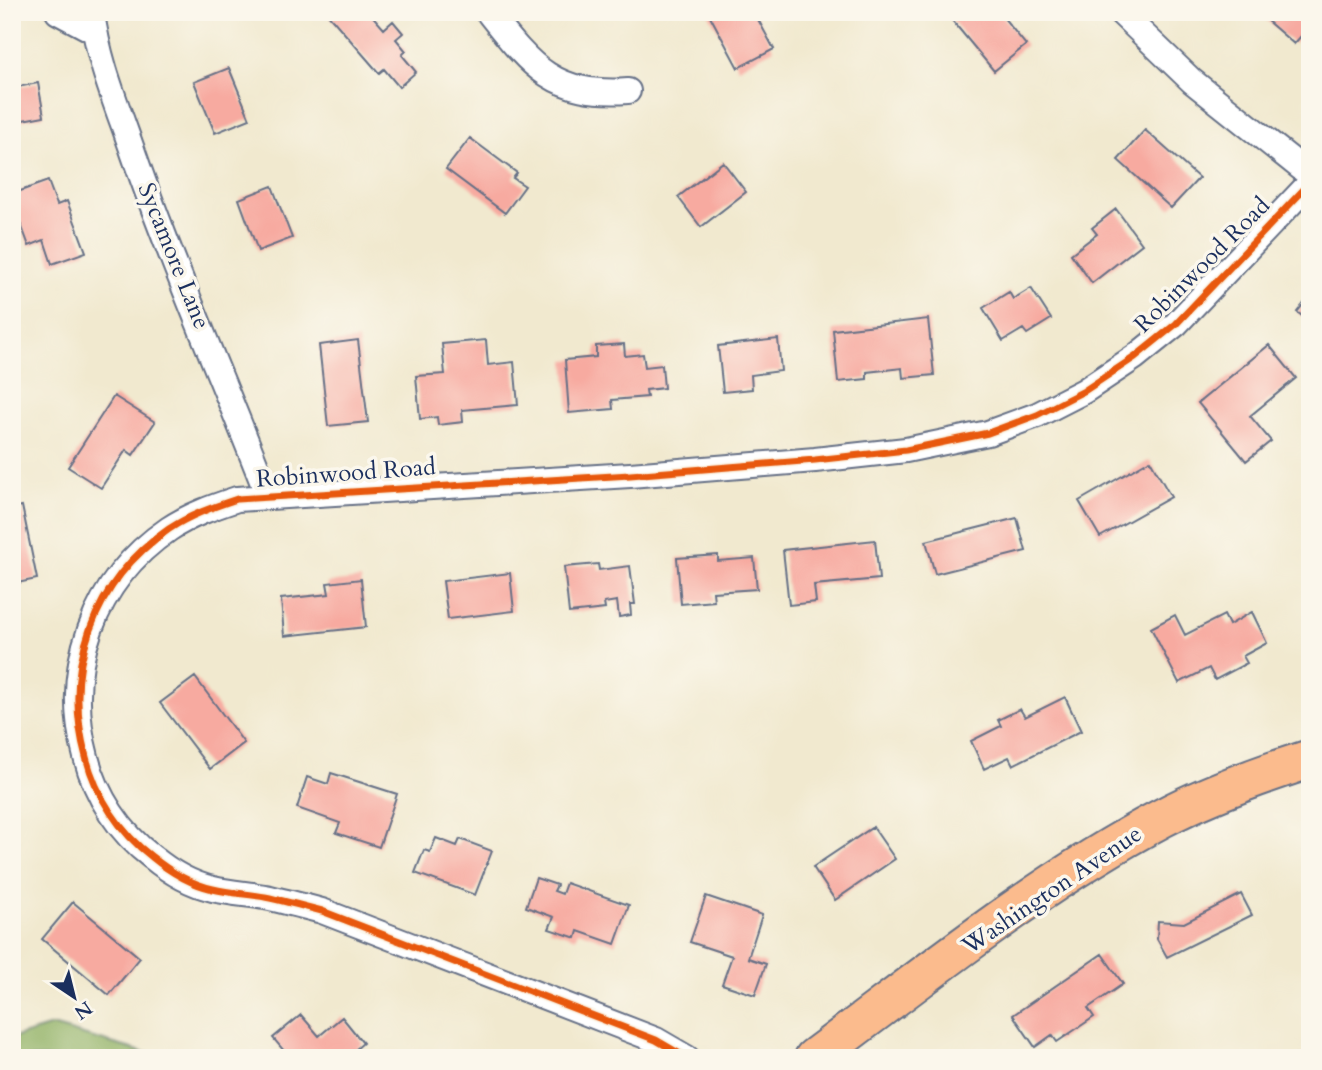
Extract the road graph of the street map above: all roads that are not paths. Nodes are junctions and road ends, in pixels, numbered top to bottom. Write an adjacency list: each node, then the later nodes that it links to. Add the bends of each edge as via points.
1 (58, 12): 4 (street)
2 (488, 12): 5 (street, via 524,57 547,75 601,93)
3 (1120, 12): 6 (street, via 1192,81)
4 (93, 21): 8 (street, Sycamore Lane, via 97,47 164,241)
5 (628, 91)
6 (1310, 175)
7 (1310, 183): 8 (street, Robinwood Road, via 1176,324 1135,357 1084,391 988,433 906,450 815,460)
8 (268, 496): 10 (street, Robinwood Road, via 237,499 170,528 119,576 86,637 76,701 82,742 90,774 127,834 151,857 211,889 322,911 656,1040)
9 (1310, 759): 11 (main road, Washington Avenue, via 1203,798 1089,859)
10 (687, 1058)
11 (814, 1058)

